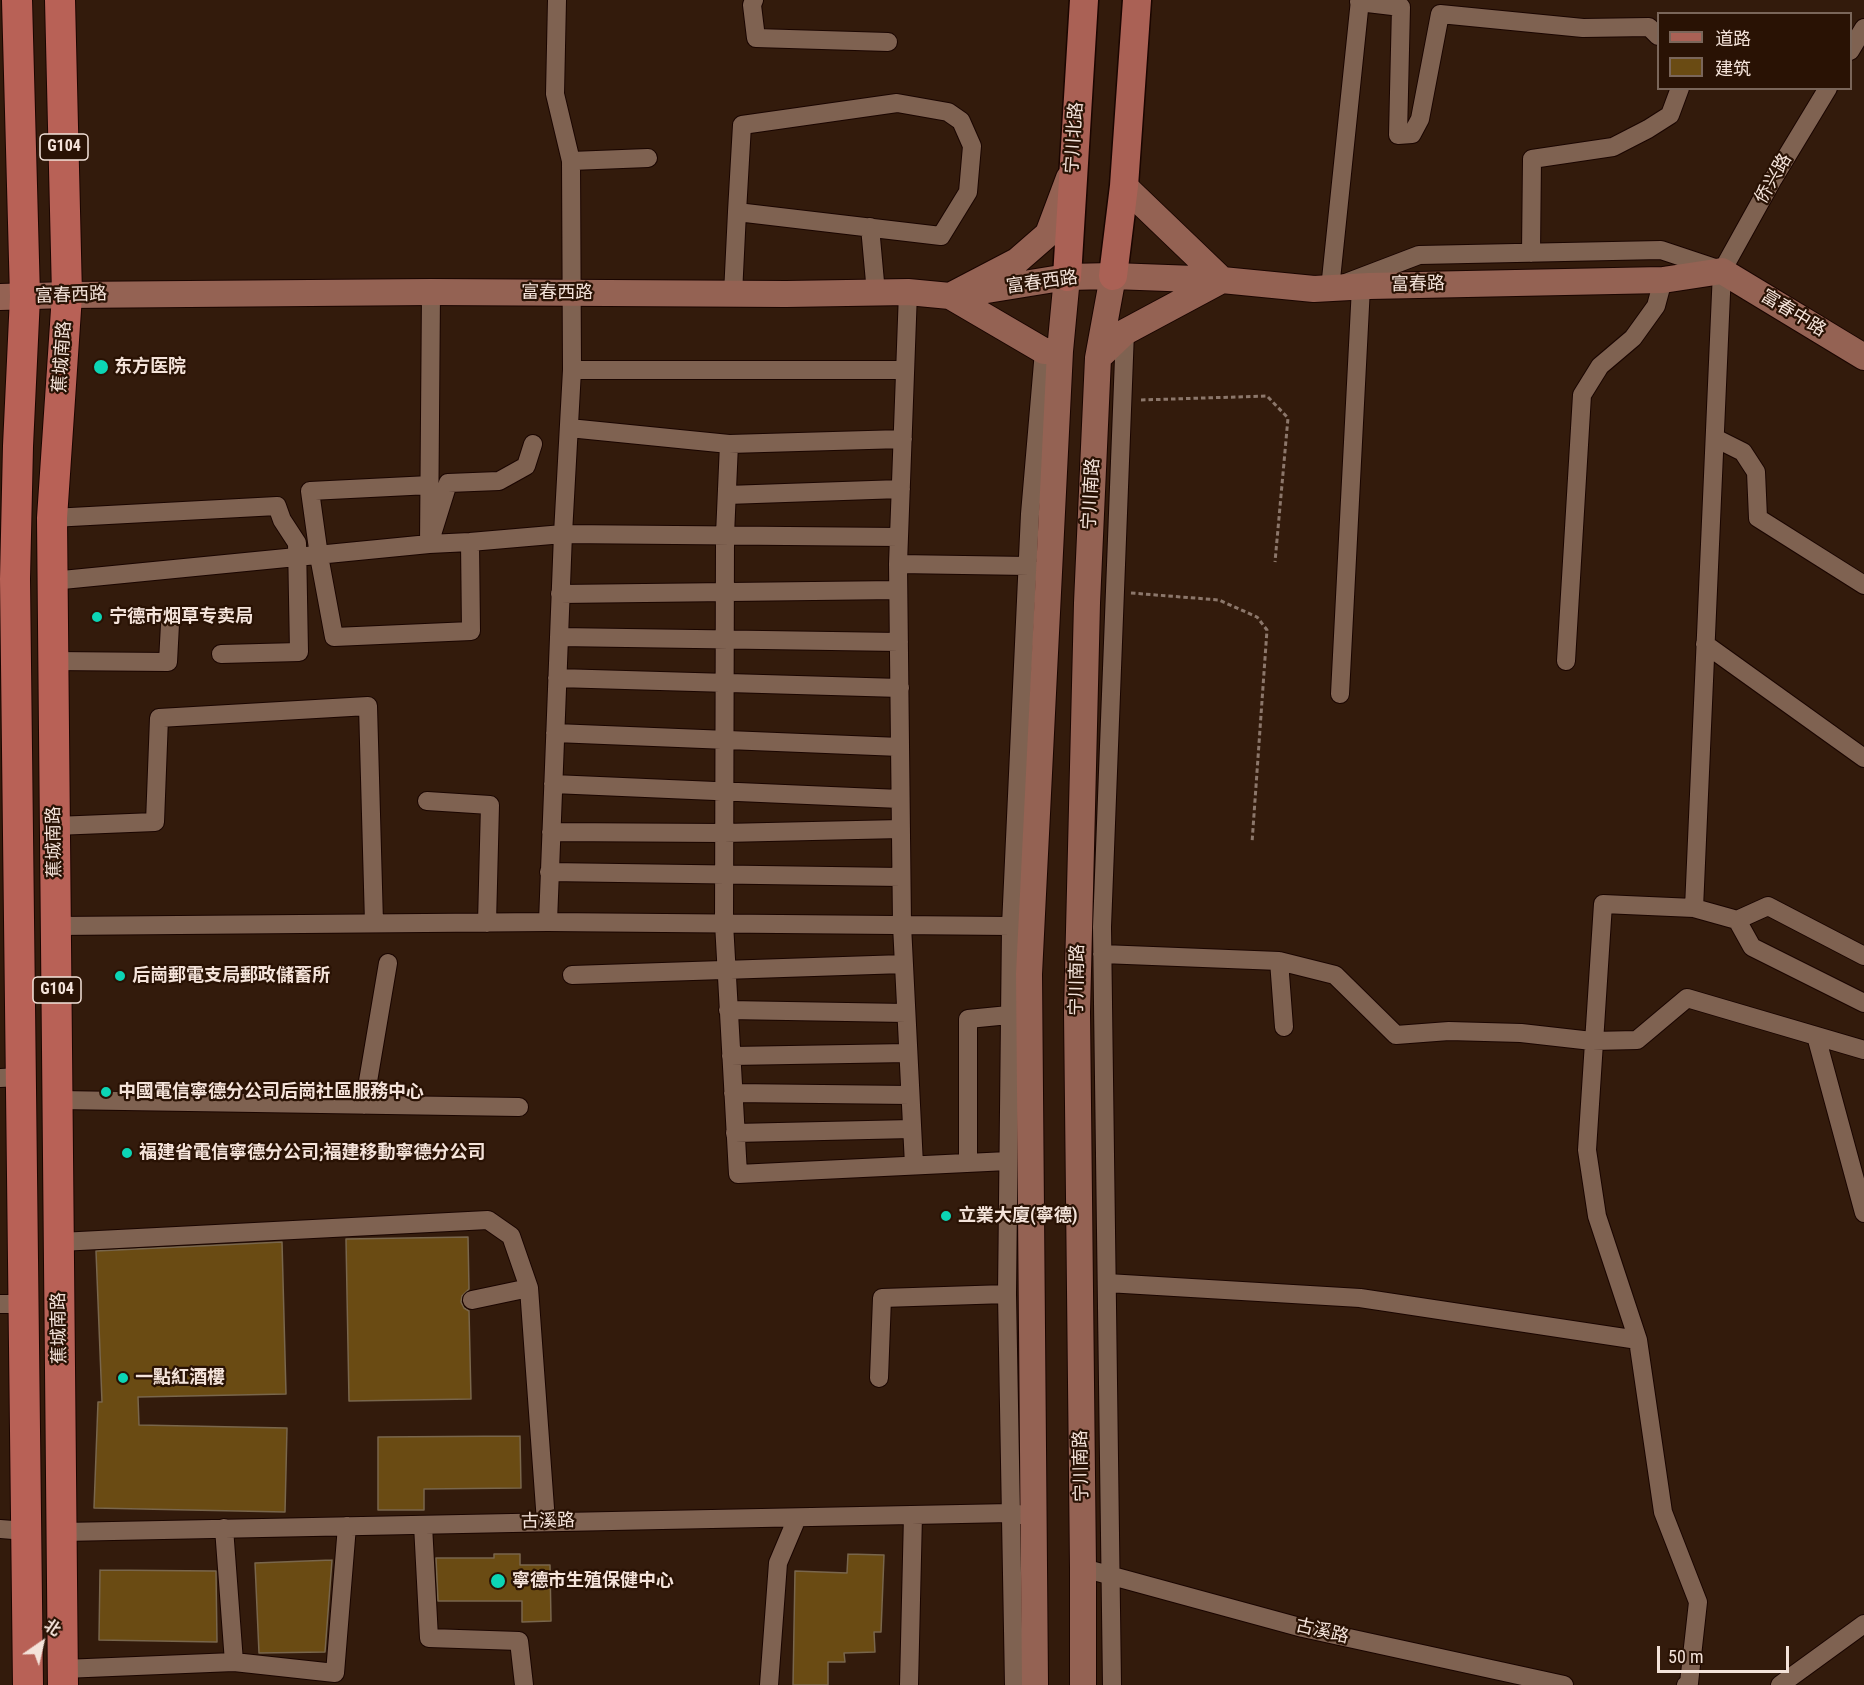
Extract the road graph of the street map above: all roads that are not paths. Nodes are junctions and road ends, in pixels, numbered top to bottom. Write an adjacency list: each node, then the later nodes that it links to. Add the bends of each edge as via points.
1 (17, 0): 35 (highway, 蕉城南路 / G104)
2 (60, 0): 33 (highway, 蕉城南路 / G104)
3 (558, 0): 15 (street, via 555,94)
4 (754, 0): 10 (street, via 756,38)
5 (1084, 0): 16 (main road, 宁川北路)
6 (1137, 0): 17 (main road)
7 (1360, 1): 9 (street, via 1401,8 1398,135 1412,134 1420,119 1440,14 1583,28 1649,27); 27 (street)
8 (1864, 28): 11 (street)
9 (1657, 34)
10 (888, 42)
11 (1852, 49)
12 (1679, 90): 20 (street, via 1670,115 1612,147 1532,159)
13 (1827, 90): 21 (street, 侨兴路)
14 (648, 158): 15 (street)
15 (571, 161): 30 (street)
16 (1073, 167): 23 (main road, 宁川北路); 34 (main road, via 1048,234 1017,261)
17 (1124, 186): 22 (main road); 24 (main road)
18 (737, 212): 19 (street); 19 (street, via 742,125 897,104 948,112 962,122 972,146 968,192 940,236); 32 (street)
19 (870, 228): 31 (street)
20 (1531, 253): 21 (street, via 1661,250); 27 (street, via 1419,255)
21 (1722, 271): 25 (main road, 富春路); 38 (main road, 富春中路); 43 (street)
22 (1113, 276): 23 (main road, 富春西路); 24 (main road, 富春路); 39 (main road, 宁川南路)
23 (1067, 277): 34 (main road, 富春西路); 37 (main road)
24 (1222, 280): 27 (main road, 富春路); 36 (main road)
25 (1663, 280): 26 (main road, 富春路); 74 (street, via 1656,306 1633,338 1600,366 1582,395)
26 (1361, 287): 27 (main road, 富春路); 79 (street)
27 (1330, 289)
28 (431, 292): 30 (main road, 富春西路); 33 (main road, 富春西路); 48 (street)
29 (908, 292): 31 (main road, 富春西路); 34 (main road, 富春西路); 41 (street)
30 (573, 293): 32 (main road, 富春西路); 40 (street)
31 (876, 293): 32 (main road, 富春西路)
32 (733, 294)
33 (67, 295): 35 (main road, 富春西路); 51 (highway, 蕉城南路 / G104)
34 (950, 296): 37 (main road)
35 (13, 297): 47 (highway, 蕉城南路 / G104)
36 (1125, 332): 39 (main road); 106 (street)
37 (1052, 351): 60 (street, via 1030,514); 144 (main road, via 1029,974)
38 (1864, 357)
39 (1098, 358): 152 (main road, 宁川南路, via 1087,603 1077,1012)
40 (572, 370): 41 (street); 42 (street)
41 (905, 370): 44 (street)
42 (569, 428): 46 (street); 52 (street)
43 (1715, 438): 63 (street, via 1743,452 1756,472 1758,518); 71 (street)
44 (903, 439): 46 (street); 49 (street)
45 (533, 444): 56 (street, via 526,466 500,481 447,483)
46 (729, 444): 50 (street)
47 (9, 446): 61 (highway, 蕉城南路 / G104)
48 (430, 485): 56 (street); 57 (street, via 310,491)
49 (901, 489): 50 (street); 54 (street)
50 (727, 495): 53 (street)
51 (52, 518): 58 (street, via 277,506 297,543); 62 (highway, 蕉城南路 / G104)
52 (563, 534): 53 (street); 55 (street); 66 (street)
53 (725, 535): 54 (street); 64 (street)
54 (899, 537): 59 (street)
55 (470, 543): 56 (street); 57 (street, via 471,631 334,637)
56 (429, 544): 57 (street)
57 (319, 556): 58 (street)
58 (296, 559): 62 (street); 72 (street, via 299,652)
59 (898, 564): 60 (street); 65 (street)
60 (1029, 566): 104 (street)
61 (8, 578): 75 (highway, 蕉城南路 / G104)
62 (52, 581): 73 (highway, 蕉城南路 / G104)
63 (1864, 585)
64 (725, 590): 65 (street); 66 (street); 69 (street)
65 (898, 590): 70 (street)
66 (560, 594): 68 (street)
67 (170, 624): 73 (street, via 168,662)
68 (559, 637): 69 (street); 76 (street)
69 (725, 639): 70 (street); 77 (street)
70 (899, 642): 78 (street)
71 (1706, 644): 83 (street); 96 (street)
72 (221, 654)
73 (53, 661): 89 (highway, 蕉城南路 / G104)
74 (1566, 661)
75 (8, 666): 87 (highway, 蕉城南路 / G104)
76 (557, 678): 77 (street); 80 (street)
77 (724, 683): 78 (street); 81 (street)
78 (900, 688): 82 (street)
79 (1340, 694)
80 (555, 733): 81 (street); 84 (street)
81 (724, 739): 82 (street); 85 (street)
82 (900, 747): 86 (street)
83 (1864, 758)
84 (553, 784): 85 (street); 91 (street)
85 (724, 790): 86 (street); 92 (street)
86 (900, 799): 90 (street)
87 (9, 800): 105 (highway, 蕉城南路 / G104)
88 (428, 801): 98 (street, via 490,805)
89 (55, 826): 100 (street, via 155,822 159,718 368,706); 103 (highway, 蕉城南路 / G104)
90 (901, 829): 92 (street); 95 (street)
91 (551, 832): 92 (street); 93 (street)
92 (724, 833): 94 (street)
93 (549, 872): 94 (street); 99 (street)
94 (724, 874): 95 (street); 101 (street)
95 (902, 877): 102 (street)
96 (1694, 908): 97 (street); 119 (street, via 1603,904)
97 (1737, 920): 107 (street, via 1768,906); 113 (street, via 1752,947)
98 (487, 922): 99 (street); 100 (street)
99 (548, 922): 101 (street)
100 (374, 923): 103 (street)
101 (723, 923): 102 (street); 111 (street)
102 (902, 925): 104 (street); 110 (street)
103 (56, 926): 126 (highway, 蕉城南路 / G104)
104 (1011, 926): 116 (street)
105 (10, 931): 123 (highway, 蕉城南路 / G104)
106 (1102, 954): 108 (street); 136 (street)
107 (1864, 956)
108 (1279, 962): 117 (street); 119 (street, via 1335,975 1396,1035 1449,1031 1521,1033)
109 (388, 963): 127 (street)
110 (904, 964): 111 (street); 115 (street)
111 (726, 969): 112 (street); 114 (street)
112 (572, 975)
113 (1864, 1003)
114 (728, 1010): 115 (street); 122 (street)
115 (906, 1013): 121 (street)
116 (1009, 1015): 131 (street); 132 (street, via 968,1020)
117 (1284, 1026)
118 (1816, 1036): 119 (street, via 1687,998 1637,1040); 120 (street); 134 (street)
119 (1593, 1041): 141 (street, via 1587,1150 1596,1216)
120 (1864, 1050)
121 (908, 1053): 122 (street); 125 (street)
122 (731, 1056): 124 (street)
123 (10, 1078): 140 (highway, 蕉城南路 / G104)
124 (733, 1093): 125 (street); 130 (street)
125 (910, 1095): 129 (street)
126 (58, 1100): 127 (street); 135 (highway, 蕉城南路 / G104)
127 (364, 1105): 128 (street)
128 (519, 1107)
129 (912, 1129): 130 (street); 133 (street)
130 (735, 1133): 133 (street, via 738,1173)
131 (1008, 1161): 132 (street); 138 (street)
132 (968, 1163): 133 (street)
133 (914, 1165)
134 (1864, 1213)
135 (60, 1242): 137 (street, via 488,1220 511,1236); 151 (highway, 蕉城南路 / G104)
136 (1107, 1283): 141 (street, via 1360,1298); 153 (street)
137 (529, 1288): 139 (street); 146 (street)
138 (1007, 1294): 142 (street, via 882,1298); 144 (street)
139 (472, 1300)
140 (12, 1304): 150 (highway, 蕉城南路 / G104)
141 (1638, 1341): 166 (street, via 1663,1512 1698,1602)
142 (879, 1378)
143 (913, 1515): 144 (street, 古溪路); 145 (street, 古溪路); 160 (street)
144 (1022, 1515): 161 (street); 162 (main road)
145 (797, 1518): 146 (street, 古溪路); 159 (street, via 778,1563)
146 (546, 1522): 147 (street, 古溪路)
147 (423, 1525): 148 (street, 古溪路); 158 (street, via 429,1638 519,1641)
148 (347, 1526): 149 (street, 古溪路); 155 (street, via 335,1673)
149 (224, 1528): 151 (street, 古溪路); 155 (street)
150 (13, 1530): 157 (highway, 蕉城南路 / G104)
151 (63, 1532): 156 (highway, 蕉城南路 / G104)
152 (1083, 1568): 153 (street, 古溪路); 163 (main road, 宁川南路)
153 (1111, 1575): 164 (street); 165 (street, 古溪路, via 1303,1628)
154 (1864, 1624): 167 (street)
155 (234, 1662): 156 (street)
156 (63, 1677)
157 (28, 1685)
158 (525, 1685)
159 (769, 1685)
160 (909, 1685)
161 (1014, 1685)
162 (1035, 1685)
163 (1083, 1685)
164 (1112, 1685)
165 (1564, 1685)
166 (1686, 1685)
167 (1780, 1685)

